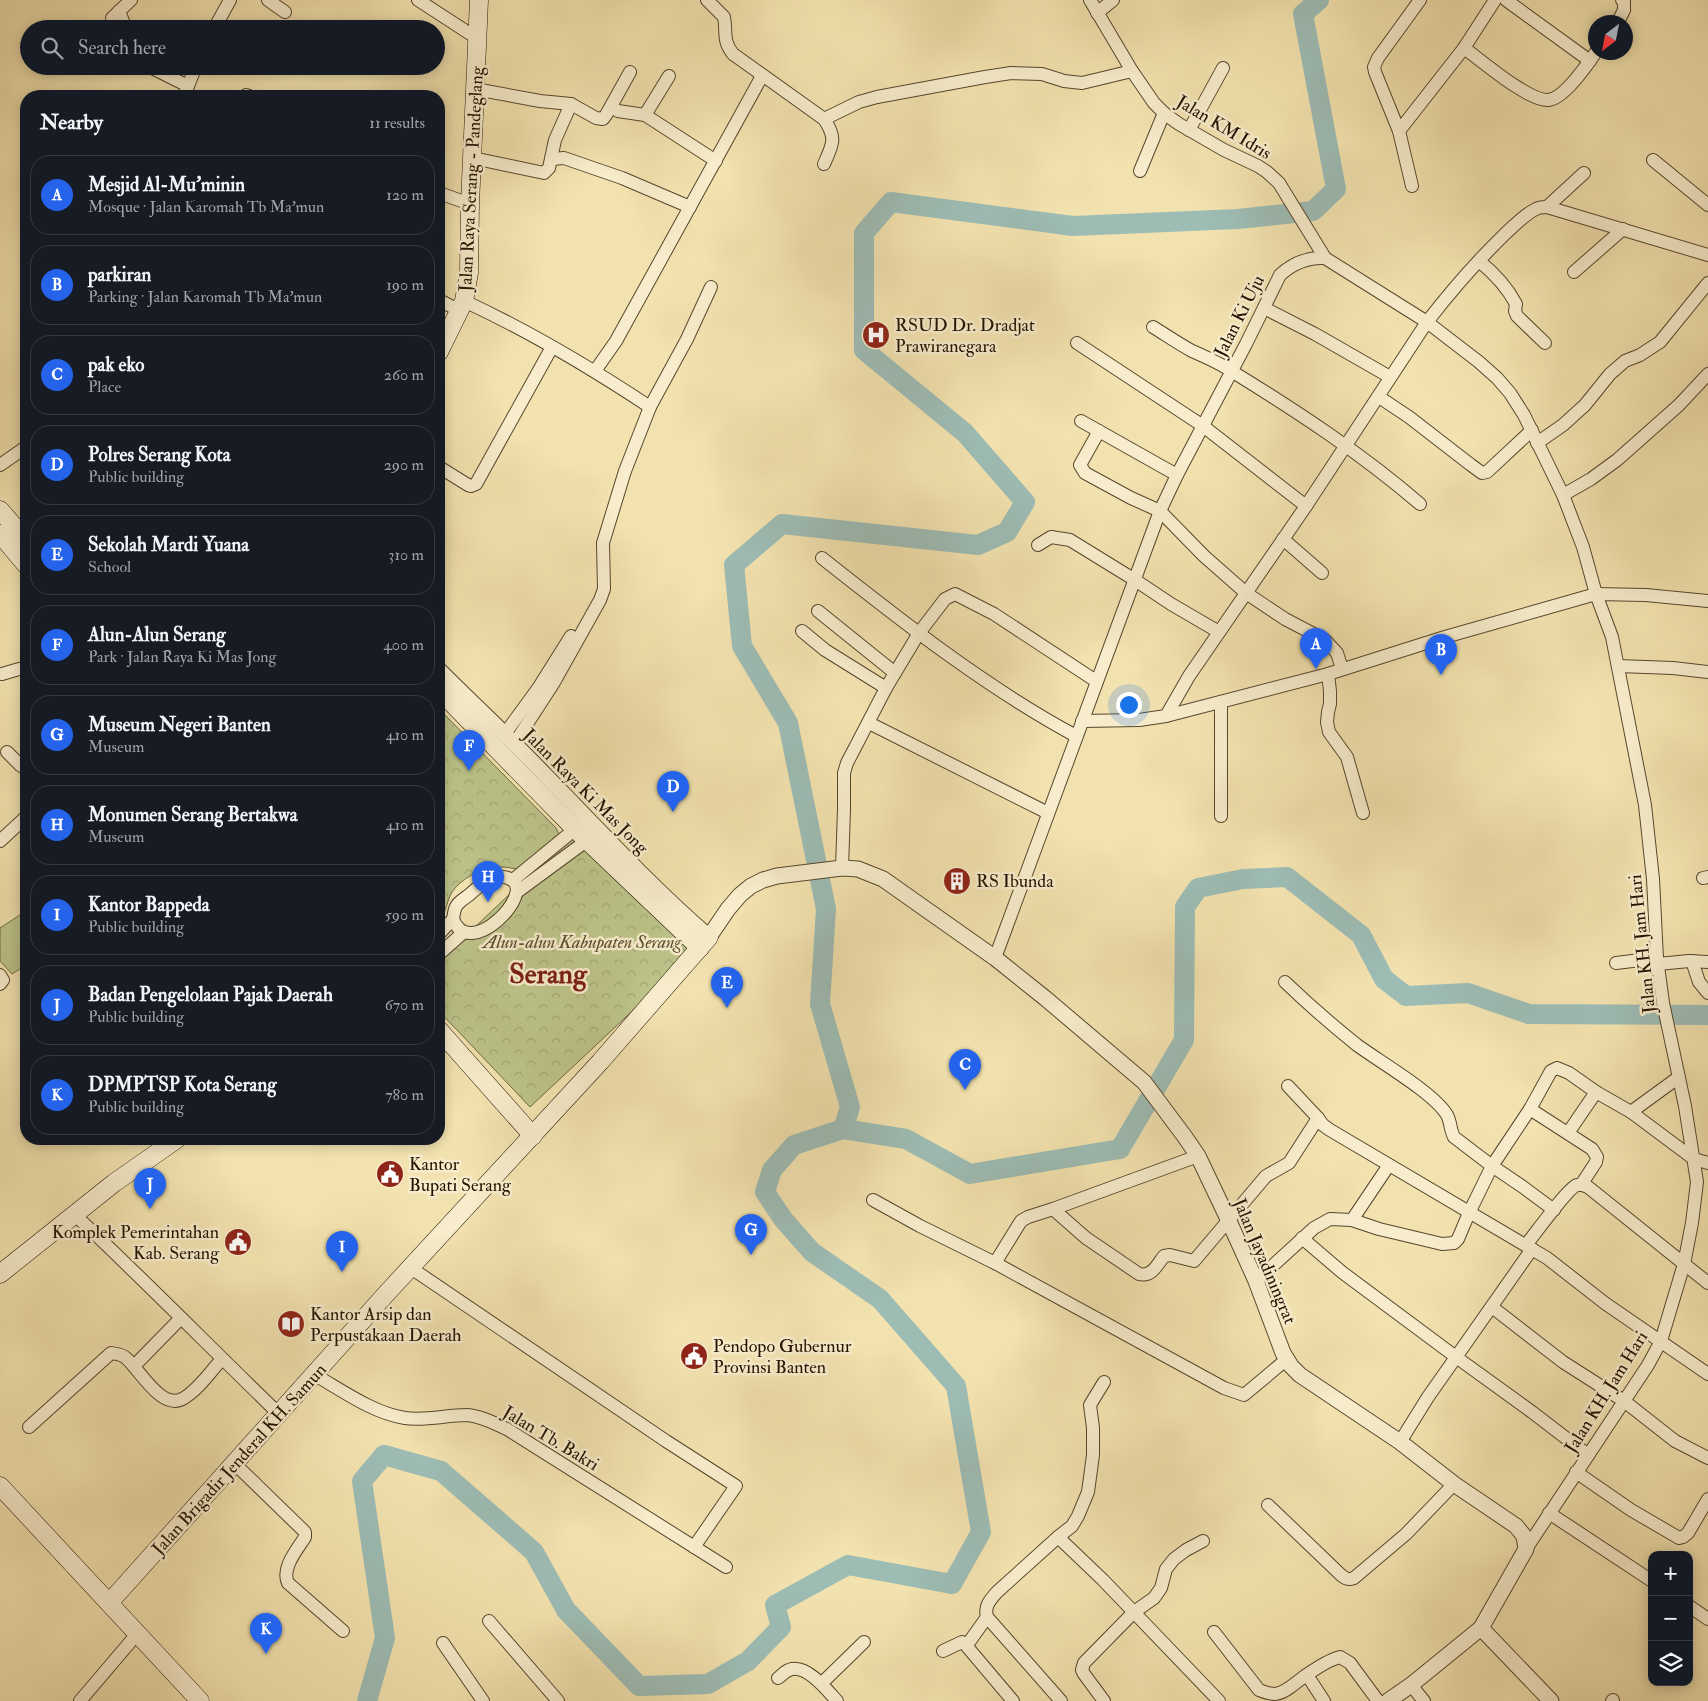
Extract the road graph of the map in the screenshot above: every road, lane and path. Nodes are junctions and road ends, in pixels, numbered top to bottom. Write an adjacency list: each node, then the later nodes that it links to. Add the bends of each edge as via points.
1 (230, 0): 17 (street)
2 (268, 0): 13 (street)
3 (418, 0): 18 (street)
4 (479, 0): 18 (main road, Jalan Raya Serang - Pandeglang)
5 (707, 0): 28 (street, via 724,17 725,38 733,54)
6 (1090, 0): 14 (street, Jalan KM Idris)
7 (1113, 0): 14 (street)
8 (1420, 0): 38 (street, via 1374,67)
9 (1495, 0): 19 (street)
10 (1506, 0): 20 (street)
11 (1622, 0): 15 (street)
12 (123, 6): 16 (street)
13 (285, 12)
14 (1097, 13): 23 (street, Jalan KM Idris)
15 (1622, 15)
16 (125, 20)
17 (219, 20)
18 (478, 39): 29 (main road, Jalan Raya Serang - Pandeglang)
19 (1464, 48): 21 (street, via 1522,91 1548,100 1564,91); 38 (street)
20 (1588, 54)
21 (1590, 60)
22 (1223, 68): 37 (street)
23 (1132, 71): 34 (street, Jalan KM Idris); 36 (street, via 1082,83 1042,74 985,77 877,97)
24 (630, 72): 33 (street)
25 (162, 75): 30 (street)
26 (192, 75): 31 (street)
27 (669, 76): 35 (street)
28 (762, 76): 36 (street); 42 (street)
29 (475, 89): 32 (street); 39 (main road, Jalan Raya Serang - Pandeglang)
30 (184, 90)
31 (186, 90)
32 (571, 104): 33 (street, via 603,119); 40 (street, via 555,140)
33 (611, 106): 35 (street, via 618,111)
34 (1164, 113): 37 (street, Jalan KM Idris); 44 (street)
35 (645, 115): 42 (street)
36 (824, 119): 43 (street, via 832,131 832,138)
37 (1189, 130): 54 (street, Jalan KM Idris, via 1258,166 1279,183)
38 (1399, 132): 46 (street)
39 (473, 158): 40 (street, via 544,173); 48 (main road, Jalan Raya Serang - Pandeglang)
40 (551, 160): 50 (street, via 564,158)
41 (1653, 160): 49 (street)
42 (716, 161): 50 (street)
43 (824, 164)
44 (1140, 171)
45 (1584, 173): 51 (street)
46 (1412, 186)
47 (445, 195): 48 (street)
48 (470, 204): 60 (main road, Jalan Raya Serang - Pandeglang, via 469,273)
49 (1708, 205)
50 (690, 207): 68 (street, via 616,341)
51 (1547, 207): 52 (street); 55 (street, via 1535,209 1524,217)
52 (1623, 229): 53 (street); 56 (street)
53 (1706, 252)
54 (1325, 258): 61 (street, Jalan Ki Uju, via 1315,257 1289,267 1280,275); 62 (street)
55 (1479, 261): 62 (street); 66 (street, via 1512,296 1516,316)
56 (1574, 272)
57 (1708, 282): 78 (street, via 1660,342 1610,374 1585,405)
58 (711, 287): 73 (street)
59 (445, 302): 60 (street)
60 (462, 306): 64 (main road, Jalan Raya Serang - Pandeglang); 67 (street, via 509,322)
61 (1264, 308): 69 (street, Jalan Ki Uju); 71 (street)
62 (1427, 322): 71 (street); 76 (street, via 1497,378)
63 (1153, 327): 69 (street)
64 (445, 340)
65 (1077, 343): 75 (street)
66 (1545, 343)
67 (552, 347): 68 (street); 82 (street, via 476,484 468,485)
68 (595, 371): 73 (street)
69 (1232, 371): 75 (street, Jalan Ki Uju); 79 (street)
70 (1708, 374): 84 (street, via 1679,405 1617,460 1591,480)
71 (1390, 377): 72 (street)
72 (1379, 397): 76 (street, via 1482,473 1487,472); 79 (street)
73 (650, 407): 120 (street, via 603,543 604,589 600,600 586,612)
74 (1081, 421): 77 (street)
75 (1203, 426): 83 (street, Jalan Ki Uju); 86 (street)
76 (1532, 430): 78 (street)
77 (1099, 431): 83 (street); 88 (street, via 1080,465 1082,470)
78 (1537, 443): 84 (street)
79 (1347, 445): 85 (street); 86 (street)
80 (20, 451): 81 (street)
81 (0, 465)
82 (445, 471)
83 (1177, 475): 88 (street, Jalan Ki Uju)
84 (1563, 495): 98 (street, via 1583,547)
85 (1420, 504)
86 (1306, 506): 91 (street)
87 (0, 510): 89 (main road)
88 (1160, 511): 96 (street, Jalan Ki Uju); 97 (street)
89 (20, 533)
90 (0, 534): 93 (main road)
91 (1283, 539): 95 (street); 97 (street)
92 (1038, 545): 96 (street, via 1051,536 1070,540)
93 (20, 557)
94 (822, 558): 103 (street)
95 (1322, 573)
96 (1135, 580): 102 (street); 112 (street, Jalan Ki Uju)
97 (1246, 593): 102 (street); 106 (street, via 1325,640 1337,653)
98 (1596, 594): 99 (street); 104 (street, Jalan KH. Jam Hari); 106 (street)
99 (1708, 601)
100 (818, 611): 107 (street)
101 (802, 631): 113 (street, via 825,650)
102 (1219, 632): 116 (street)
103 (919, 633): 107 (street); 112 (street, via 945,599 955,594 994,614); 119 (street, via 1000,691)
104 (1618, 666): 108 (street); 137 (street, Jalan KH. Jam Hari, via 1647,819)
105 (20, 669): 109 (street)
106 (1342, 669): 110 (street)
107 (896, 672): 113 (street)
108 (1708, 672)
109 (2, 674)
110 (1328, 674): 115 (street); 123 (street, via 1329,732 1347,757)
111 (445, 676): 120 (street, Jalan Raya Ki Mas Jong)
112 (1096, 681): 117 (street, Jalan Ki Uju)
113 (886, 688): 118 (street)
114 (445, 696): 127 (main road)
115 (1221, 702): 116 (street); 125 (street)
116 (1166, 716): 117 (street)
117 (1082, 721): 119 (street, Jalan Ki Uju)
118 (869, 723): 124 (street); 129 (street, via 844,773 844,809)
119 (1076, 736): 124 (street, Jalan Ki Uju)
120 (509, 740): 127 (street, Jalan Raya Ki Mas Jong)
121 (7, 752): 122 (street)
122 (20, 765)
123 (1363, 813)
124 (1048, 814): 136 (street, Jalan Ki Uju)
125 (1221, 816)
126 (20, 823): 128 (street)
127 (587, 830): 130 (street); 134 (main road)
128 (0, 842)
129 (837, 868): 134 (street, via 777,876 751,886 728,909); 136 (street, via 858,869 883,879)
130 (515, 886): 131 (street, via 495,877 486,881 457,904); 133 (street, via 513,906 482,932)
131 (453, 919): 132 (street); 133 (street)
132 (445, 928)
133 (464, 932): 135 (street)
134 (705, 942): 153 (main road, Jalan Brigadir Jenderal KH. Samun)
135 (445, 949)
136 (995, 958): 155 (street, Jalan Jayadiningrat, via 1144,1082)
137 (1658, 961): 138 (street); 140 (street); 146 (street, Jalan KH. Jam Hari)
138 (1692, 961): 139 (street); 144 (street, via 1699,982)
139 (1708, 962)
140 (1616, 963)
141 (0, 975): 143 (street, via 3,980)
142 (1285, 982): 159 (street, via 1357,1045 1436,1102 1447,1116 1454,1137)
143 (0, 984)
144 (1708, 993)
145 (445, 1037): 153 (main road)
146 (1678, 1074): 150 (street); 156 (street, Jalan KH. Jam Hari)
147 (1288, 1086): 151 (street)
148 (1596, 1092): 149 (street, via 1557,1068 1551,1071); 150 (street); 152 (street)
149 (1530, 1109): 152 (street); 159 (street)
150 (1631, 1112): 156 (street)
151 (1318, 1118): 158 (street, via 1330,1130); 166 (street, via 1289,1163 1266,1176)
152 (1568, 1133): 160 (street, via 1592,1149 1597,1157)
153 (533, 1136): 172 (main road, Jalan Brigadir Jenderal KH. Samun)
154 (168, 1145): 165 (main road)
155 (1198, 1156): 162 (street); 166 (street, Jalan Jayadiningrat)
156 (1694, 1159): 157 (street); 171 (street, Jalan KH. Jam Hari, via 1697,1182)
157 (1708, 1163)
158 (1389, 1165): 164 (street); 167 (street)
159 (1492, 1166): 163 (street); 164 (street)
160 (1581, 1184): 163 (street, via 1576,1185); 171 (street)
161 (873, 1200): 170 (street)
162 (1053, 1209): 166 (street, via 1086,1238 1145,1276 1164,1256 1194,1261); 170 (street, via 1021,1221)
163 (1554, 1210): 169 (street)
164 (1469, 1213): 167 (street, via 1458,1239 1449,1244); 169 (street)
165 (75, 1215): 173 (main road); 177 (street)
166 (1228, 1219): 174 (street, Jalan Jayadiningrat)
167 (1352, 1220): 168 (street, via 1330,1219)
168 (1302, 1238): 174 (street); 179 (street)
169 (1529, 1247): 176 (street); 178 (street)
170 (995, 1263): 181 (street, via 1224,1388 1244,1395)
171 (1684, 1264): 175 (street); 178 (street, Jalan KH. Jam Hari)
172 (410, 1268): 184 (main road, Jalan Brigadir Jenderal KH. Samun); 201 (street, via 736,1486)
173 (0, 1274)
174 (1256, 1281): 181 (street, Jalan Jayadiningrat)
175 (1708, 1283)
176 (1492, 1307): 179 (street); 186 (street, via 1563,1362)
177 (182, 1318): 180 (street); 182 (street)
178 (1661, 1341): 183 (street); 186 (street, Jalan KH. Jam Hari)
179 (1456, 1357): 189 (street); 190 (street)
180 (222, 1359): 182 (street, via 193,1391 174,1402 157,1392); 187 (street)
181 (1287, 1359): 189 (street, Jalan Jayadiningrat, via 1300,1375)
182 (134, 1366): 188 (street, via 124,1356 111,1353)
183 (1708, 1374)
184 (315, 1375): 187 (main road, Jalan Brigadir Jenderal KH. Samun); 201 (street, Jalan Tb. Bakri, via 382,1412 405,1418 468,1415 486,1419)
185 (1104, 1382): 199 (street, via 1090,1405 1093,1455 1088,1492 1072,1526)
186 (1624, 1401): 190 (street, Jalan KH. Jam Hari); 191 (street, via 1675,1441)
187 (279, 1414): 192 (main road, Jalan Brigadir Jenderal KH. Samun)
188 (29, 1427)
189 (1400, 1442): 194 (street, Jalan Jayadiningrat)
190 (1588, 1455): 193 (street, Jalan KH. Jam Hari)
191 (1708, 1458)
192 (235, 1464): 205 (main road, Jalan Brigadir Jenderal KH. Samun); 212 (street, via 306,1532 286,1572 286,1579)
193 (1576, 1472): 196 (street, via 1679,1538 1688,1533); 198 (street, Jalan KH. Jam Hari)
194 (1454, 1484): 197 (street, via 1406,1534 1350,1580); 202 (street, Jalan Jayadiningrat, via 1516,1526 1524,1536)
195 (0, 1486): 205 (main road)
196 (1708, 1499)
197 (1268, 1505)
198 (1549, 1513): 202 (street, Jalan KH. Jam Hari); 204 (street)
199 (1058, 1537): 207 (street); 208 (street, via 997,1592 985,1610)
200 (1203, 1542): 207 (street, via 1174,1559 1166,1569 1161,1588 1154,1598)
201 (694, 1547): 203 (street, Jalan Tb. Bakri)
202 (1526, 1549): 211 (street)
203 (726, 1567)
204 (1648, 1578)
205 (109, 1603): 214 (main road)
206 (1693, 1609): 209 (street)
207 (1134, 1612): 230 (street, via 1084,1663 1082,1670); 231 (street)
208 (987, 1617): 217 (street); 229 (street)
209 (1708, 1619)
210 (489, 1621): 223 (street)
211 (1481, 1628): 222 (street); 236 (street)
212 (342, 1631)
213 (1214, 1632): 219 (street, via 1259,1690 1275,1694 1285,1691)
214 (138, 1634): 224 (street); 225 (main road)
215 (864, 1642): 221 (street)
216 (443, 1643): 226 (street)
217 (967, 1645): 218 (street, via 962,1642); 228 (street)
218 (943, 1651)
219 (1307, 1675): 232 (street); 233 (street, via 1340,1657 1350,1664)
220 (778, 1678): 221 (street, via 789,1670 798,1669)
221 (822, 1683): 227 (street)
222 (1411, 1685): 234 (street); 235 (street)
223 (555, 1700)
224 (80, 1701)
225 (200, 1701)
226 (483, 1701)
227 (837, 1701)
228 (1012, 1701)
229 (1061, 1701)
230 (1104, 1701)
231 (1219, 1701)
232 (1324, 1701)
233 (1378, 1701)
234 (1388, 1701)
235 (1424, 1701)
236 (1551, 1701)

